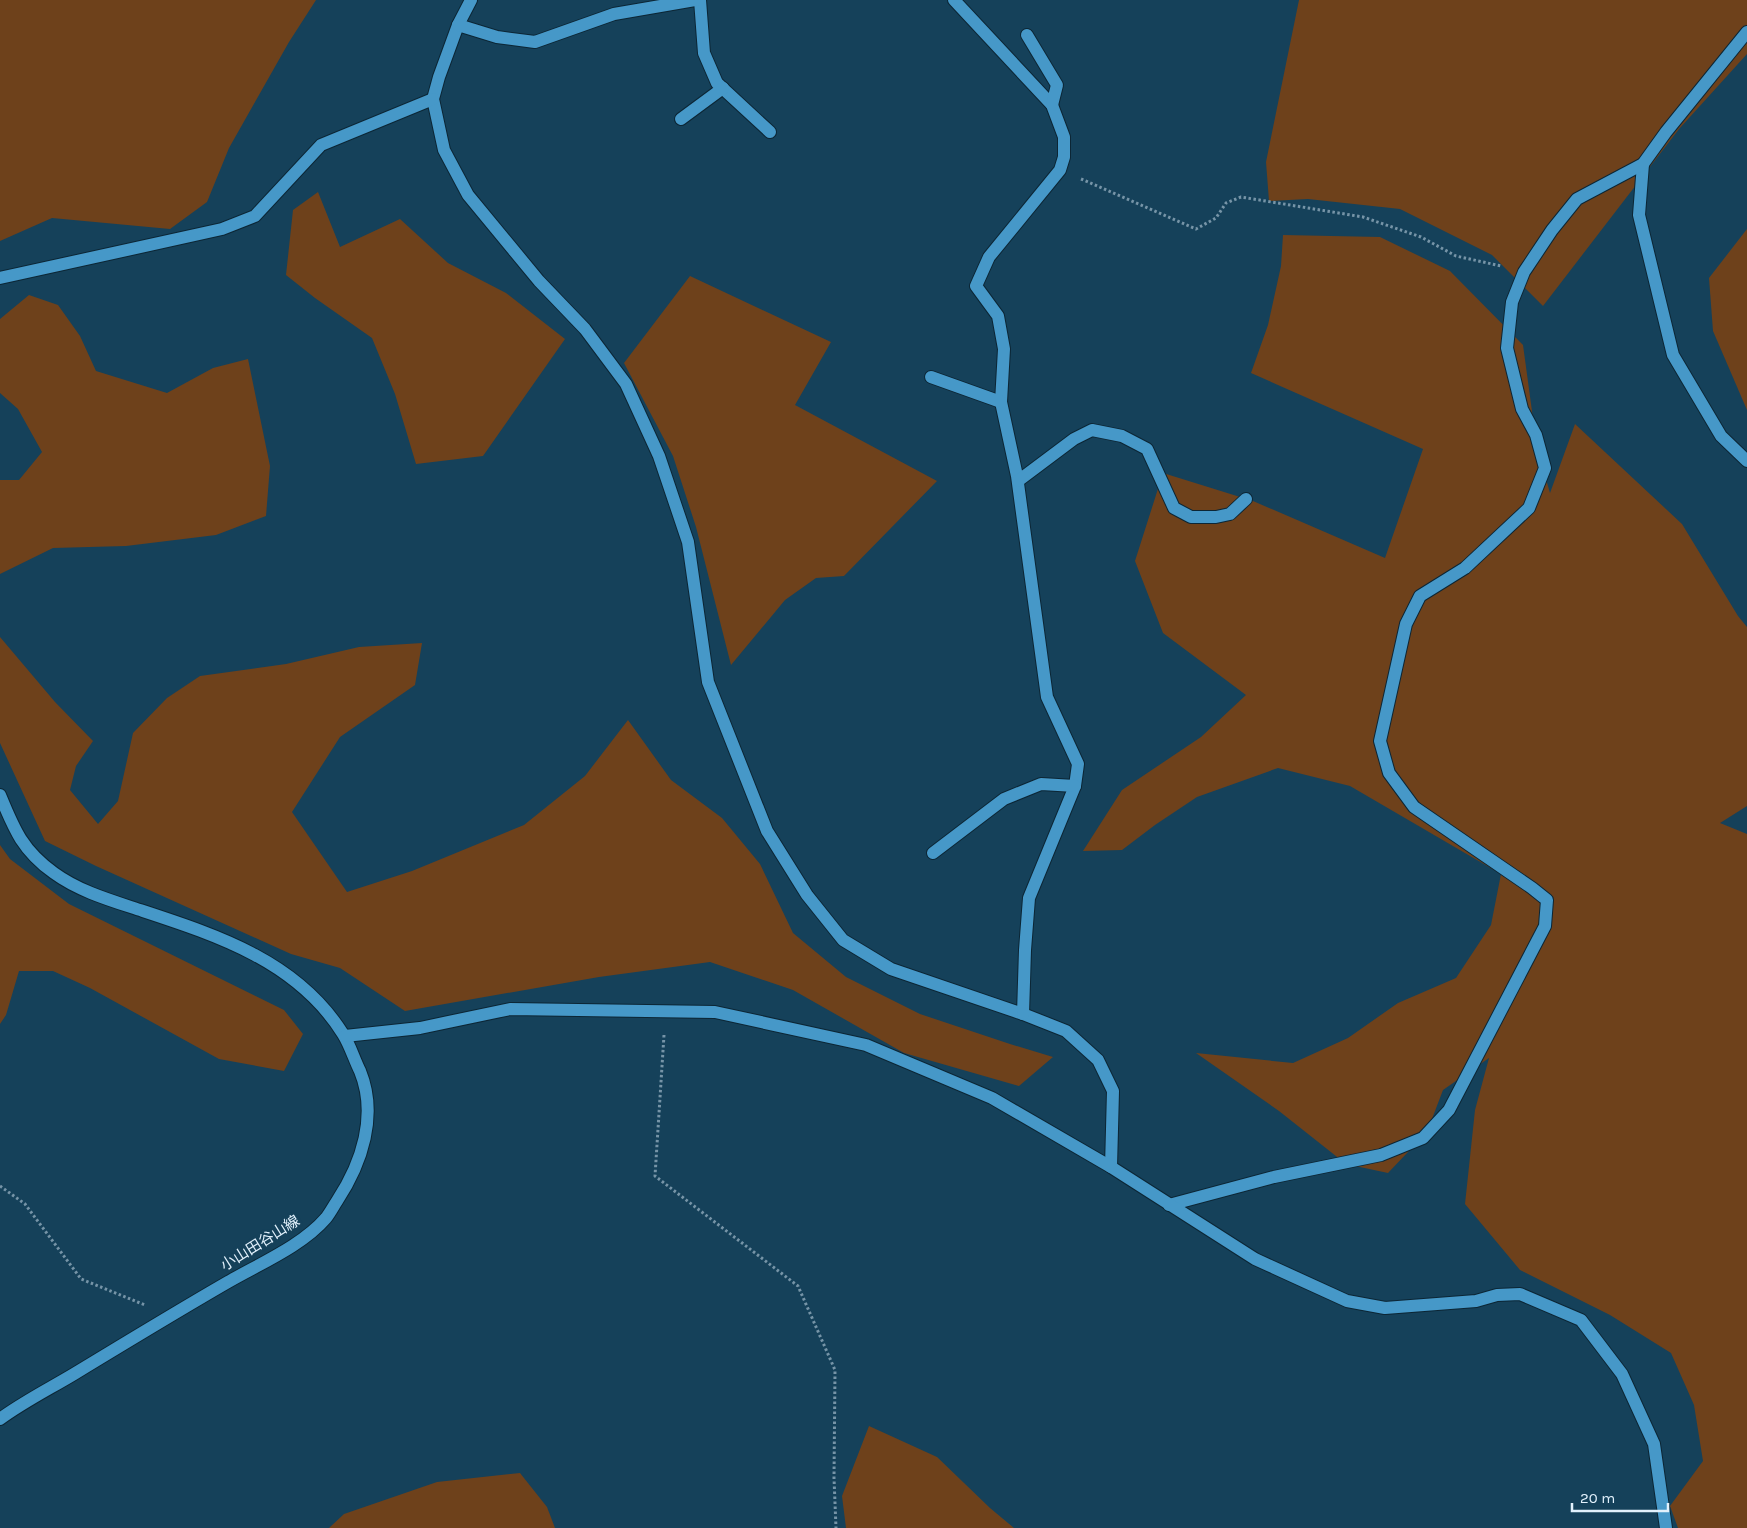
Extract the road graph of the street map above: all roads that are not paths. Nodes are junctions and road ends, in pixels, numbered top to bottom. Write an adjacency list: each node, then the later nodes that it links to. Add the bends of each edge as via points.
1 (471, 0): 5 (street)
2 (695, 0): 5 (street, via 614,14 535,42 497,37)
3 (700, 0): 8 (street, via 704,52 717,83)
4 (954, 0): 10 (street)
5 (458, 25): 9 (street, via 438,76)
6 (1747, 32): 13 (street)
7 (1027, 35): 10 (street, via 1057,85)
8 (723, 88): 11 (street); 12 (street)
9 (433, 99): 14 (street, via 321,145 255,216 222,229); 23 (street, via 444,150 468,195 539,281 585,329 626,384 659,456 688,542 708,682 767,831 807,895 843,940 891,969)
10 (1052, 105): 16 (street, via 1064,137 1060,170 989,257 976,286 998,316 1004,349)
11 (681, 119)
12 (770, 132)
13 (1643, 164): 17 (street, via 1640,215 1673,355 1721,436); 26 (street, via 1577,199 1524,272 1512,302 1507,348 1522,409 1536,435 1545,468 1529,508 1465,568 1420,596 1406,624 1380,741 1389,774 1414,807 1547,900 1546,926 1449,1110 1423,1138 1381,1155 1274,1177)
14 (0, 278)
15 (931, 377): 16 (street)
16 (1002, 402): 18 (street)
17 (1747, 461)
18 (1018, 481): 19 (street, via 1074,439 1092,430 1122,436 1147,449 1174,508 1192,516 1216,517 1230,514); 20 (street, via 1047,697 1078,764)
19 (1246, 499)
20 (1075, 786): 22 (street, via 1041,784 1004,799); 23 (street, via 1029,898)
21 (0, 795): 24 (street, 小山田谷山線, via 17,835 32,855 54,873 103,897 203,931 278,967 329,1013)
22 (933, 853)
23 (1023, 1014): 25 (street, via 1066,1031 1098,1060 1113,1091)
24 (345, 1036): 25 (street, via 420,1028 510,1009 715,1012 866,1045 992,1098); 27 (street, 小山田谷山線, via 365,1085 368,1105 365,1134 348,1184 326,1218 306,1236)
25 (1111, 1167): 26 (street)
26 (1169, 1205): 28 (street, via 1255,1259 1347,1302 1385,1308 1520,1294 1581,1320 1622,1374 1654,1444)
27 (0, 1419)
28 (1666, 1528)

